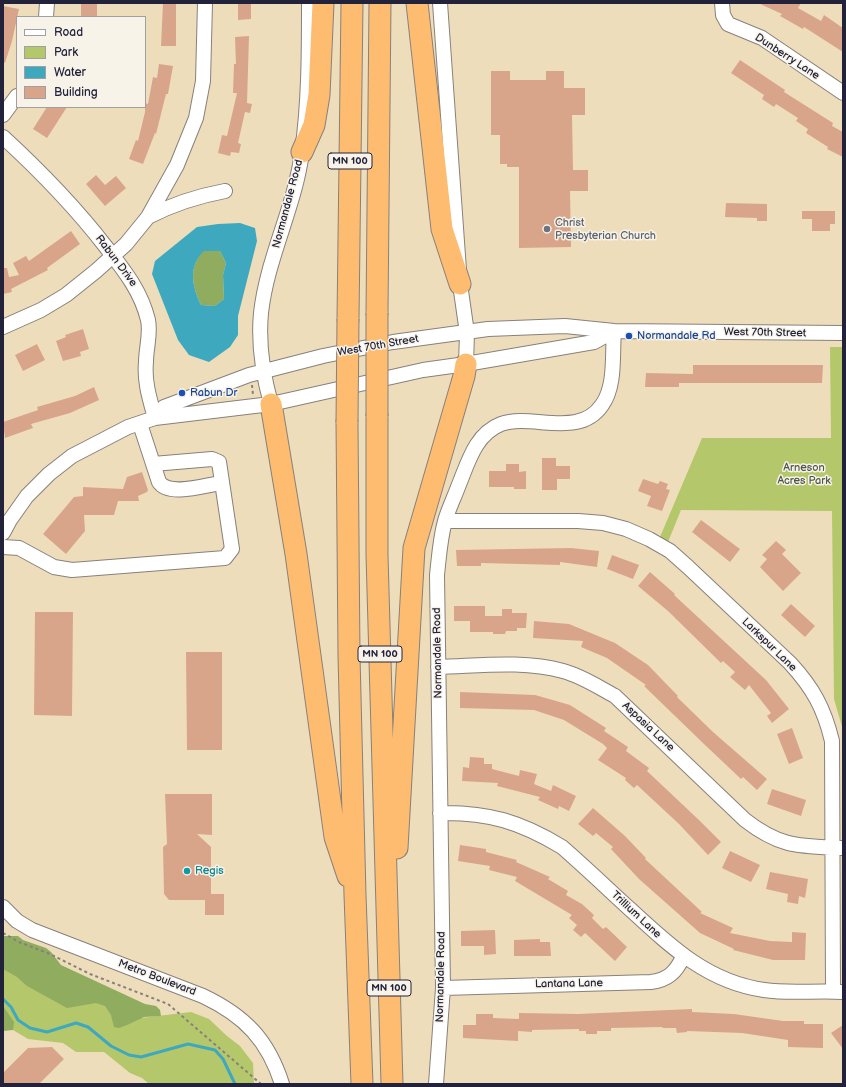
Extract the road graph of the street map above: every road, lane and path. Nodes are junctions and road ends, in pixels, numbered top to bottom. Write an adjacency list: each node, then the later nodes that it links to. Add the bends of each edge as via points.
1 (47, 3): 10 (street)
2 (205, 3): 17 (street, via 202,81 196,118 178,165)
3 (309, 3): 15 (street, Normandale Road)
4 (323, 3): 15 (highway, via 319,95 314,125)
5 (352, 3): 39 (highway, MN 100, bridge, via 347,422)
6 (380, 3): 38 (highway, MN 100, bridge, via 377,555)
7 (417, 3): 19 (highway, via 442,229)
8 (440, 3): 19 (street)
9 (722, 3): 11 (street, Dunberry Lane, via 723,15 728,24 762,38)
10 (46, 16)
11 (843, 93)
12 (16, 97): 13 (street)
13 (3, 115)
14 (3, 137): 18 (street, Rabun Drive, via 46,177 83,217)
15 (302, 152): 25 (street, Normandale Road, via 263,306)
16 (225, 191): 17 (street, via 202,195 169,206)
17 (148, 217): 18 (street)
18 (113, 256): 20 (street, via 66,295 41,310); 28 (street, Rabun Drive, via 137,290 148,322 146,388)
19 (460, 284): 22 (street)
20 (3, 327)
21 (614, 331): 22 (street, West 70th Street, via 566,326 488,329); 23 (street, West 70th Street); 24 (street, West 70th Street, via 594,342); 32 (street, Normandale Road, via 610,385 602,406 593,415 571,423 516,422 490,430 473,449)
22 (467, 333): 24 (street); 25 (street, West 70th Street, via 393,342)
23 (843, 333)
24 (466, 364): 27 (street, West 70th Street); 38 (highway, via 414,548 398,845)
25 (262, 372): 27 (street, Normandale Road); 28 (street, West 70th Street, via 164,407)
26 (252, 382): 27 (path)
27 (262, 400): 28 (street, West 70th Street); 39 (highway, via 296,554 334,837)
28 (155, 418): 29 (street, West 70th Street)
29 (140, 424): 30 (street); 33 (street, West 70th Street, via 128,427 72,456 48,474 27,496)
30 (153, 464): 31 (street, via 163,487 173,491); 31 (street, via 212,459 219,462)
31 (221, 483): 34 (street, via 232,549 225,558 72,570 54,567 19,548)
32 (445, 521): 35 (street, Normandale Road, via 437,575); 37 (street, Larkspur Lane, via 603,523 626,529 670,551 790,663 817,698 827,719 832,741)
33 (3, 533)
34 (3, 547)
35 (438, 667): 36 (street, Normandale Road); 37 (street, Aspasia Lane, via 536,666 564,671 590,682 615,696 760,832 776,841 795,846)
36 (440, 813): 42 (street, Trillium Lane, via 491,816 540,833 562,847); 43 (street, Normandale Road)
37 (838, 848): 44 (street, Larkspur Lane)
38 (386, 891): 48 (highway, MN 100)
39 (355, 895): 47 (highway, MN 100)
40 (3, 907): 46 (street, Metro Boulevard, via 17,921 32,930 222,1005 256,1033 268,1050)
41 (3, 933): 45 (path, via 18,942 168,1004)
42 (683, 957): 43 (street, Lantana Lane, via 679,967 671,975 651,982); 44 (street, Trillium Lane, via 709,972 763,990)
43 (443, 988): 49 (street, Normandale Road)
44 (838, 991)
45 (261, 1084)
46 (282, 1084)
47 (362, 1084)
48 (392, 1084)
49 (436, 1084)

